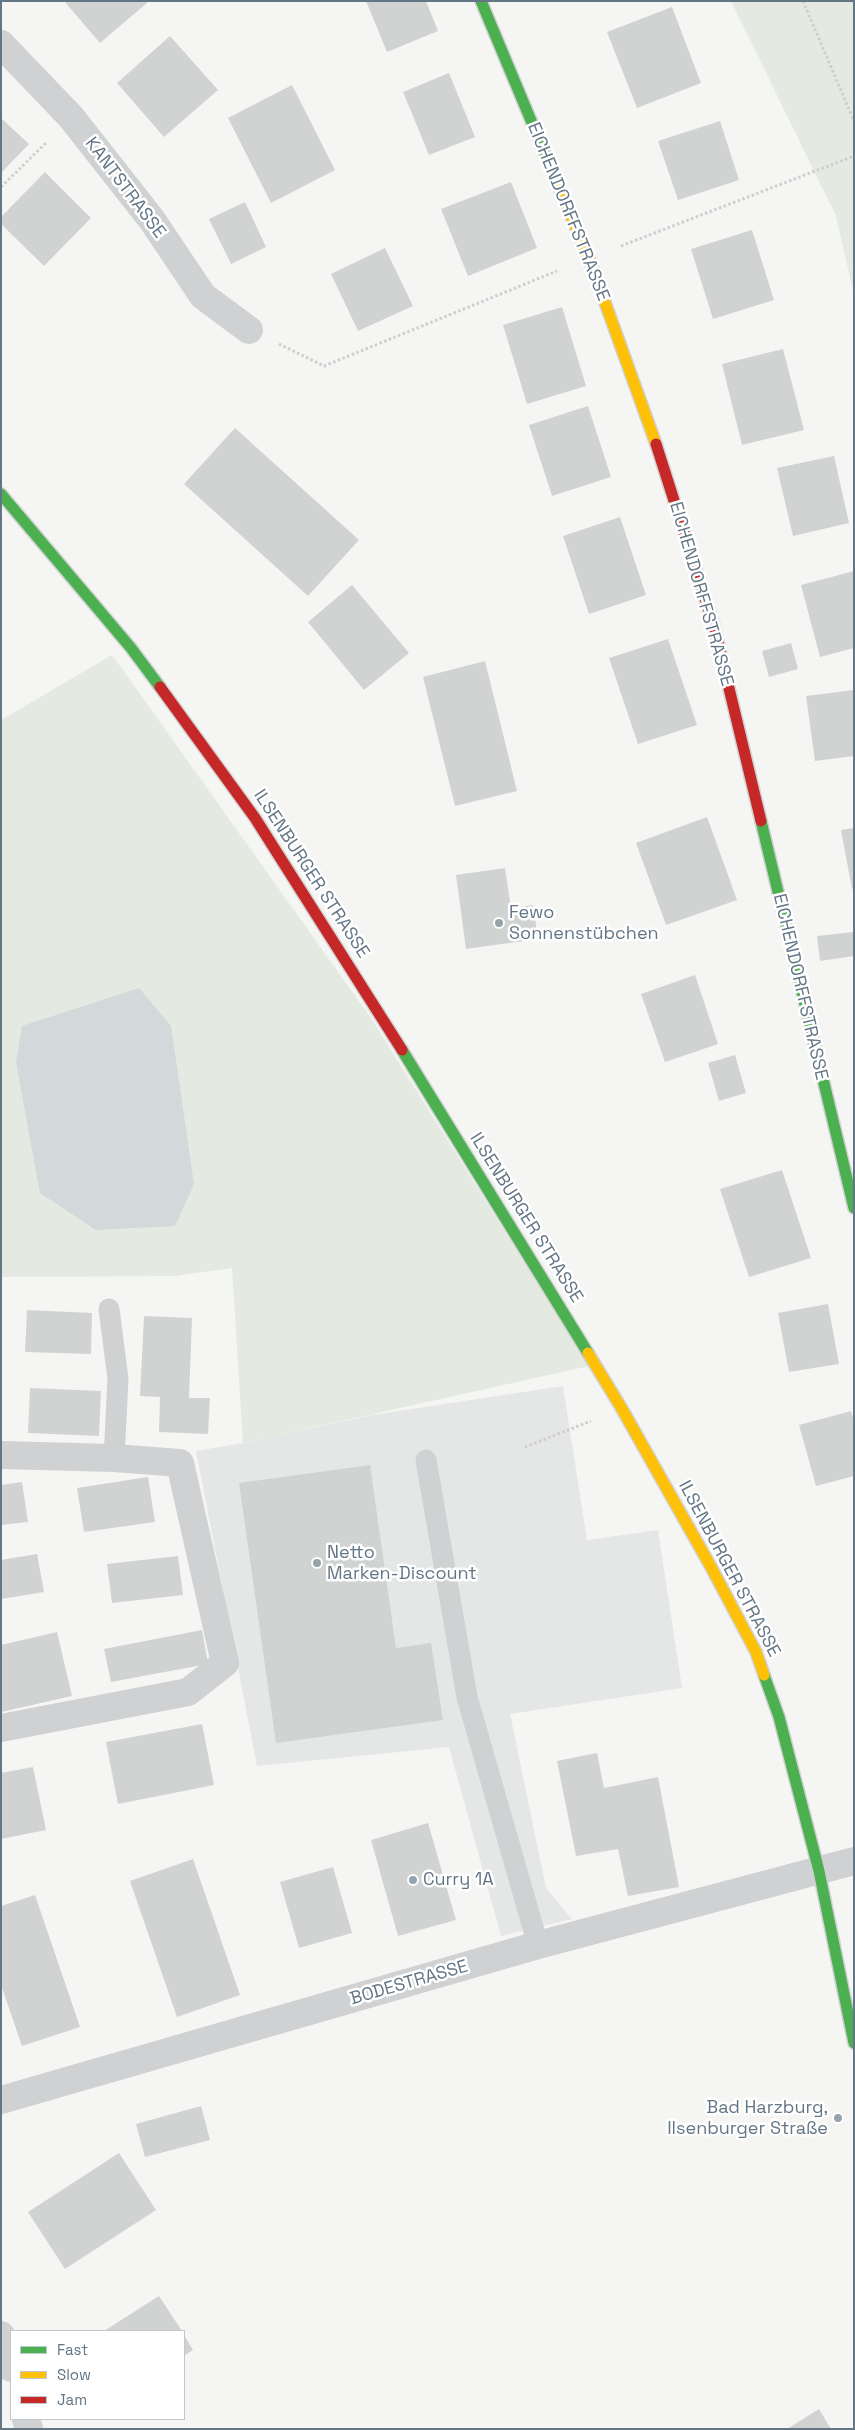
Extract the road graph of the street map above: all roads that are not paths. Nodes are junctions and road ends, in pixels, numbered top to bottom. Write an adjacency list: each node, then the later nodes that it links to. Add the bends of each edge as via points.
1 (481, 1): 5 (main road, EICHENDORFFSTRASSE, via 589,258 647,416 714,626)
2 (1, 44): 3 (street, KANTSTRASSE, via 70,117 152,220 203,296)
3 (249, 330)
4 (1, 494): 12 (main road, ILSENBURGER STRASSE, via 131,648 256,818 622,1409 756,1652 779,1717)
5 (854, 1208)
6 (109, 1309): 8 (lane, via 118,1379)
7 (1, 1455): 8 (street)
8 (114, 1458): 10 (street, via 180,1463 225,1663 188,1692)
9 (426, 1460): 13 (lane, via 467,1697)
10 (1, 1728)
11 (854, 1861): 12 (street)
12 (819, 1871): 13 (street, BODESTRASSE); 14 (main road, ILSENBURGER STRASSE)
13 (538, 1945): 15 (street, BODESTRASSE)
14 (854, 2043)
15 (1, 2100)
16 (1, 2335): 17 (street)
17 (10, 2365)

